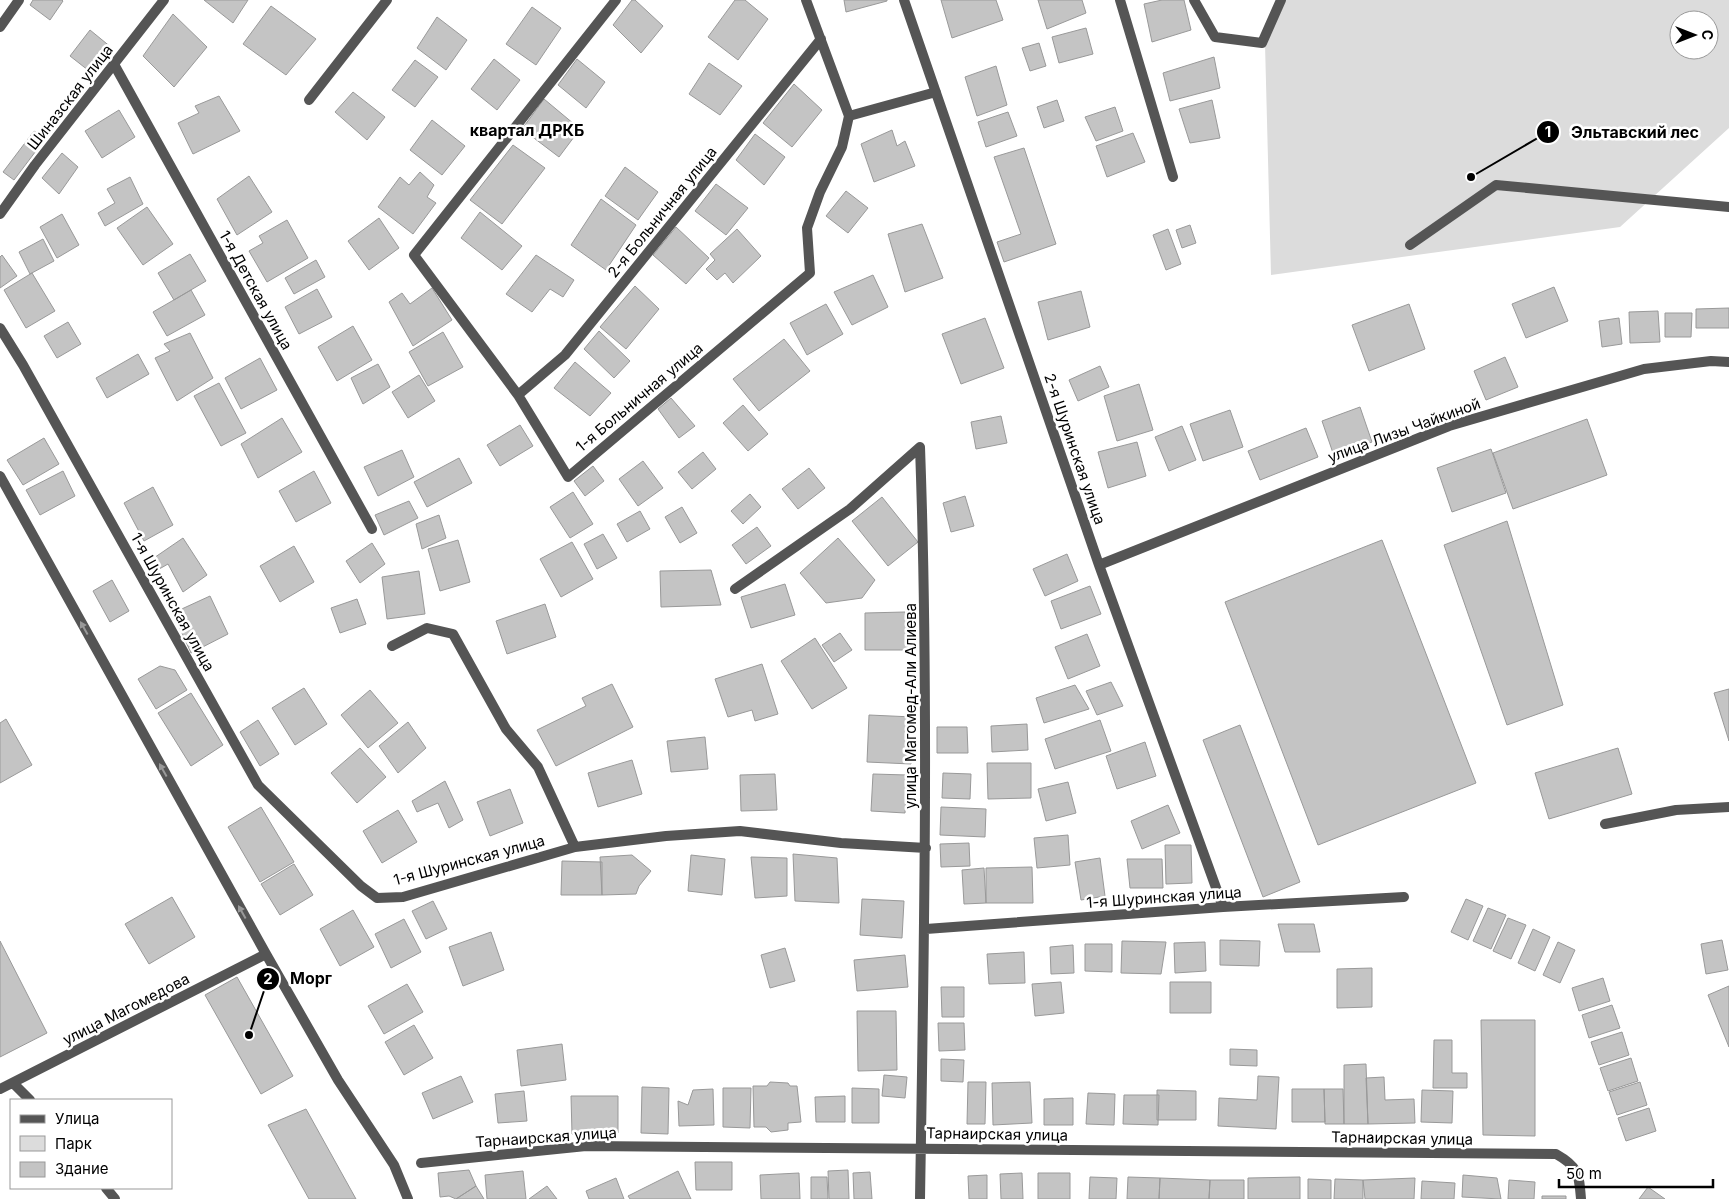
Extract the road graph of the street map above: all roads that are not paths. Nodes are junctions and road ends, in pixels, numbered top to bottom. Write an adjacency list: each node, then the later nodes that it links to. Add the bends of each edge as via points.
1 (19, 0): 10 (street)
2 (164, 0): 12 (street, Шиназская улица)
3 (387, 0): 14 (street)
4 (616, 0): 22 (street, 1-я Больничная улица, via 414,254)
5 (806, 0): 11 (street)
6 (904, 0): 13 (street, 2-я Шуринская улица)
7 (1120, 0): 16 (street)
8 (1194, 0): 9 (street, via 1215,37 1262,43)
9 (1281, 0)
10 (0, 27)
11 (821, 39): 15 (street); 22 (street, 2-я Больничная улица, via 565,355)
12 (115, 66): 18 (street, Шиназская улица); 24 (street, 1-я Детская улица)
13 (936, 92): 15 (street); 25 (street, 2-я Шуринская улица)
14 (309, 100)
15 (849, 116): 22 (street, 1-я Больничная улица, via 842,147 807,228 810,273 568,477)
16 (1172, 177)
17 (1729, 207): 19 (street, via 1496,184)
18 (0, 214)
19 (1410, 245)
20 (0, 328): 30 (street, 1-я Шуринская улица, via 258,785 361,886 377,898 403,896)
21 (1729, 362): 25 (street, улица Лизы Чайкиной, via 1644,369 1449,426)
22 (518, 395)
23 (0, 476): 35 (street, one-way to 23)
24 (372, 529)
25 (1099, 565): 33 (street, 2-я Шуринская улица)
26 (736, 590): 31 (street, улица Магомед-Али Алиева, via 850,509 920,447)
27 (392, 646): 30 (street, via 427,628 453,634 506,728 538,767)
28 (1729, 806): 29 (street, via 1676,810)
29 (1605, 824)
30 (575, 846): 31 (street, 1-я Шуринская улица, via 740,831 842,843)
31 (926, 848): 34 (street, улица Магомед-Али Алиева)
32 (1404, 897): 33 (street, 1-я Шуринская улица)
33 (1223, 907): 34 (street, 1-я Шуринская улица)
34 (926, 929): 39 (street, улица Магомед-Али Алиева)
35 (266, 954): 36 (street, улица Магомедова); 43 (street, via 338,1080 394,1165)
36 (14, 1084): 37 (street, улица Магомедова); 38 (street)
37 (0, 1089)
38 (29, 1099)
39 (921, 1148): 40 (street, Тарнаирская улица, via 586,1146); 44 (street, улица Магомед-Али Алиева); 45 (street, Тарнаирская улица, via 1556,1154 1571,1163 1579,1178)
40 (421, 1163)
41 (107, 1189): 42 (street)
42 (115, 1199)
43 (408, 1199)
44 (920, 1199)
45 (1581, 1199)

